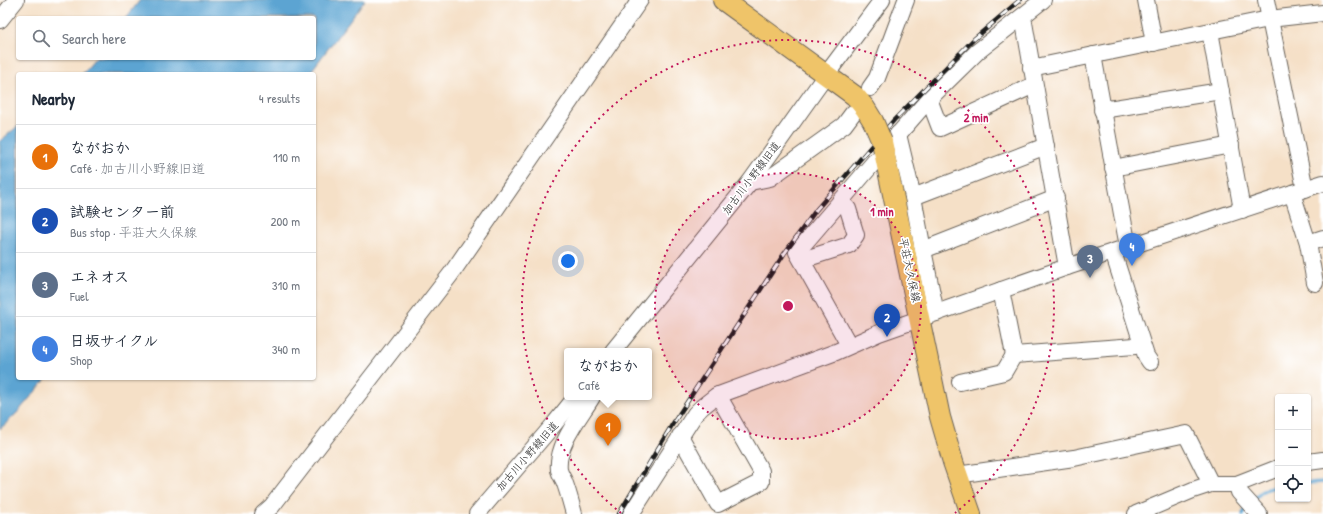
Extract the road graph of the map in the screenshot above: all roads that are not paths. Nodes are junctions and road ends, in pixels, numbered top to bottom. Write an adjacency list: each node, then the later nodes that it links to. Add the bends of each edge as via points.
1 (16, 0): 12 (street)
2 (640, 0): 61 (street, via 451,274 272,506)
3 (723, 0): 17 (main road, 平荘大久保線)
4 (882, 0): 17 (street, 加古川小野線旧道)
5 (906, 0): 19 (street, via 877,78)
6 (1043, 0): 10 (street)
7 (1146, 0): 14 (street)
8 (1266, 0): 11 (street)
9 (1323, 13): 11 (street)
10 (1023, 17): 16 (street); 21 (street, via 977,52)
11 (1269, 19): 13 (street); 31 (street)
12 (0, 20)
13 (1210, 31): 14 (street); 20 (street)
14 (1154, 43): 15 (street)
15 (1093, 55): 16 (street); 22 (street)
16 (1031, 68): 18 (street)
17 (821, 71): 24 (main road, 平荘大久保線, bridge, via 855,96 873,121); 29 (street, 加古川小野線旧道)
18 (1034, 85): 21 (street, via 940,128); 26 (street)
19 (870, 88)
20 (1221, 91): 22 (street); 25 (street)
21 (929, 99): 24 (street)
22 (1102, 110): 28 (street)
23 (852, 113): 29 (street, via 844,125 770,178)
24 (892, 138): 32 (street); 43 (main road, 平荘大久保線)
25 (1231, 145): 28 (street); 35 (street)
26 (1046, 146): 32 (street); 33 (street)
27 (875, 161): 34 (street)
28 (1113, 168): 38 (street)
29 (750, 182): 46 (street, 加古川小野線旧道)
30 (1323, 183): 31 (street)
31 (1298, 191): 35 (street); 36 (street)
32 (913, 197): 37 (street)
33 (1056, 198): 37 (street); 40 (street)
34 (841, 201): 39 (street); 39 (street, via 848,209 856,235 849,244)
35 (1242, 210): 38 (street)
36 (1316, 240): 41 (street)
37 (923, 250): 43 (street)
38 (1120, 250): 40 (street); 48 (street, via 1141,343)
39 (800, 256): 44 (street)
40 (1067, 267): 42 (street)
41 (1315, 284)
42 (1001, 290): 43 (street); 47 (street)
43 (928, 316): 44 (street); 57 (main road, 平荘大久保線, via 940,417)
44 (849, 345): 50 (street)
45 (1135, 346): 47 (street)
46 (615, 348)
47 (1014, 356): 49 (street, via 1004,372)
48 (1150, 362)
49 (967, 383)
50 (718, 395): 53 (street, via 695,414); 53 (street, via 761,471 761,482 718,504)
51 (574, 400): 62 (street, 加古川小野線旧道)
52 (590, 400): 63 (street, via 566,438 559,461 559,471)
53 (680, 436): 64 (street)
54 (1323, 460): 55 (street)
55 (1311, 462)
56 (1275, 468): 59 (street)
57 (957, 475): 58 (street, via 1074,458 1186,434); 65 (main road, 平荘大久保線)
58 (1211, 484): 59 (street); 66 (street)
59 (1238, 484): 60 (street, via 1239,492)
60 (1252, 507)
61 (263, 514)
62 (477, 514)
63 (574, 514)
64 (631, 514)
65 (971, 514)
66 (1136, 514)

